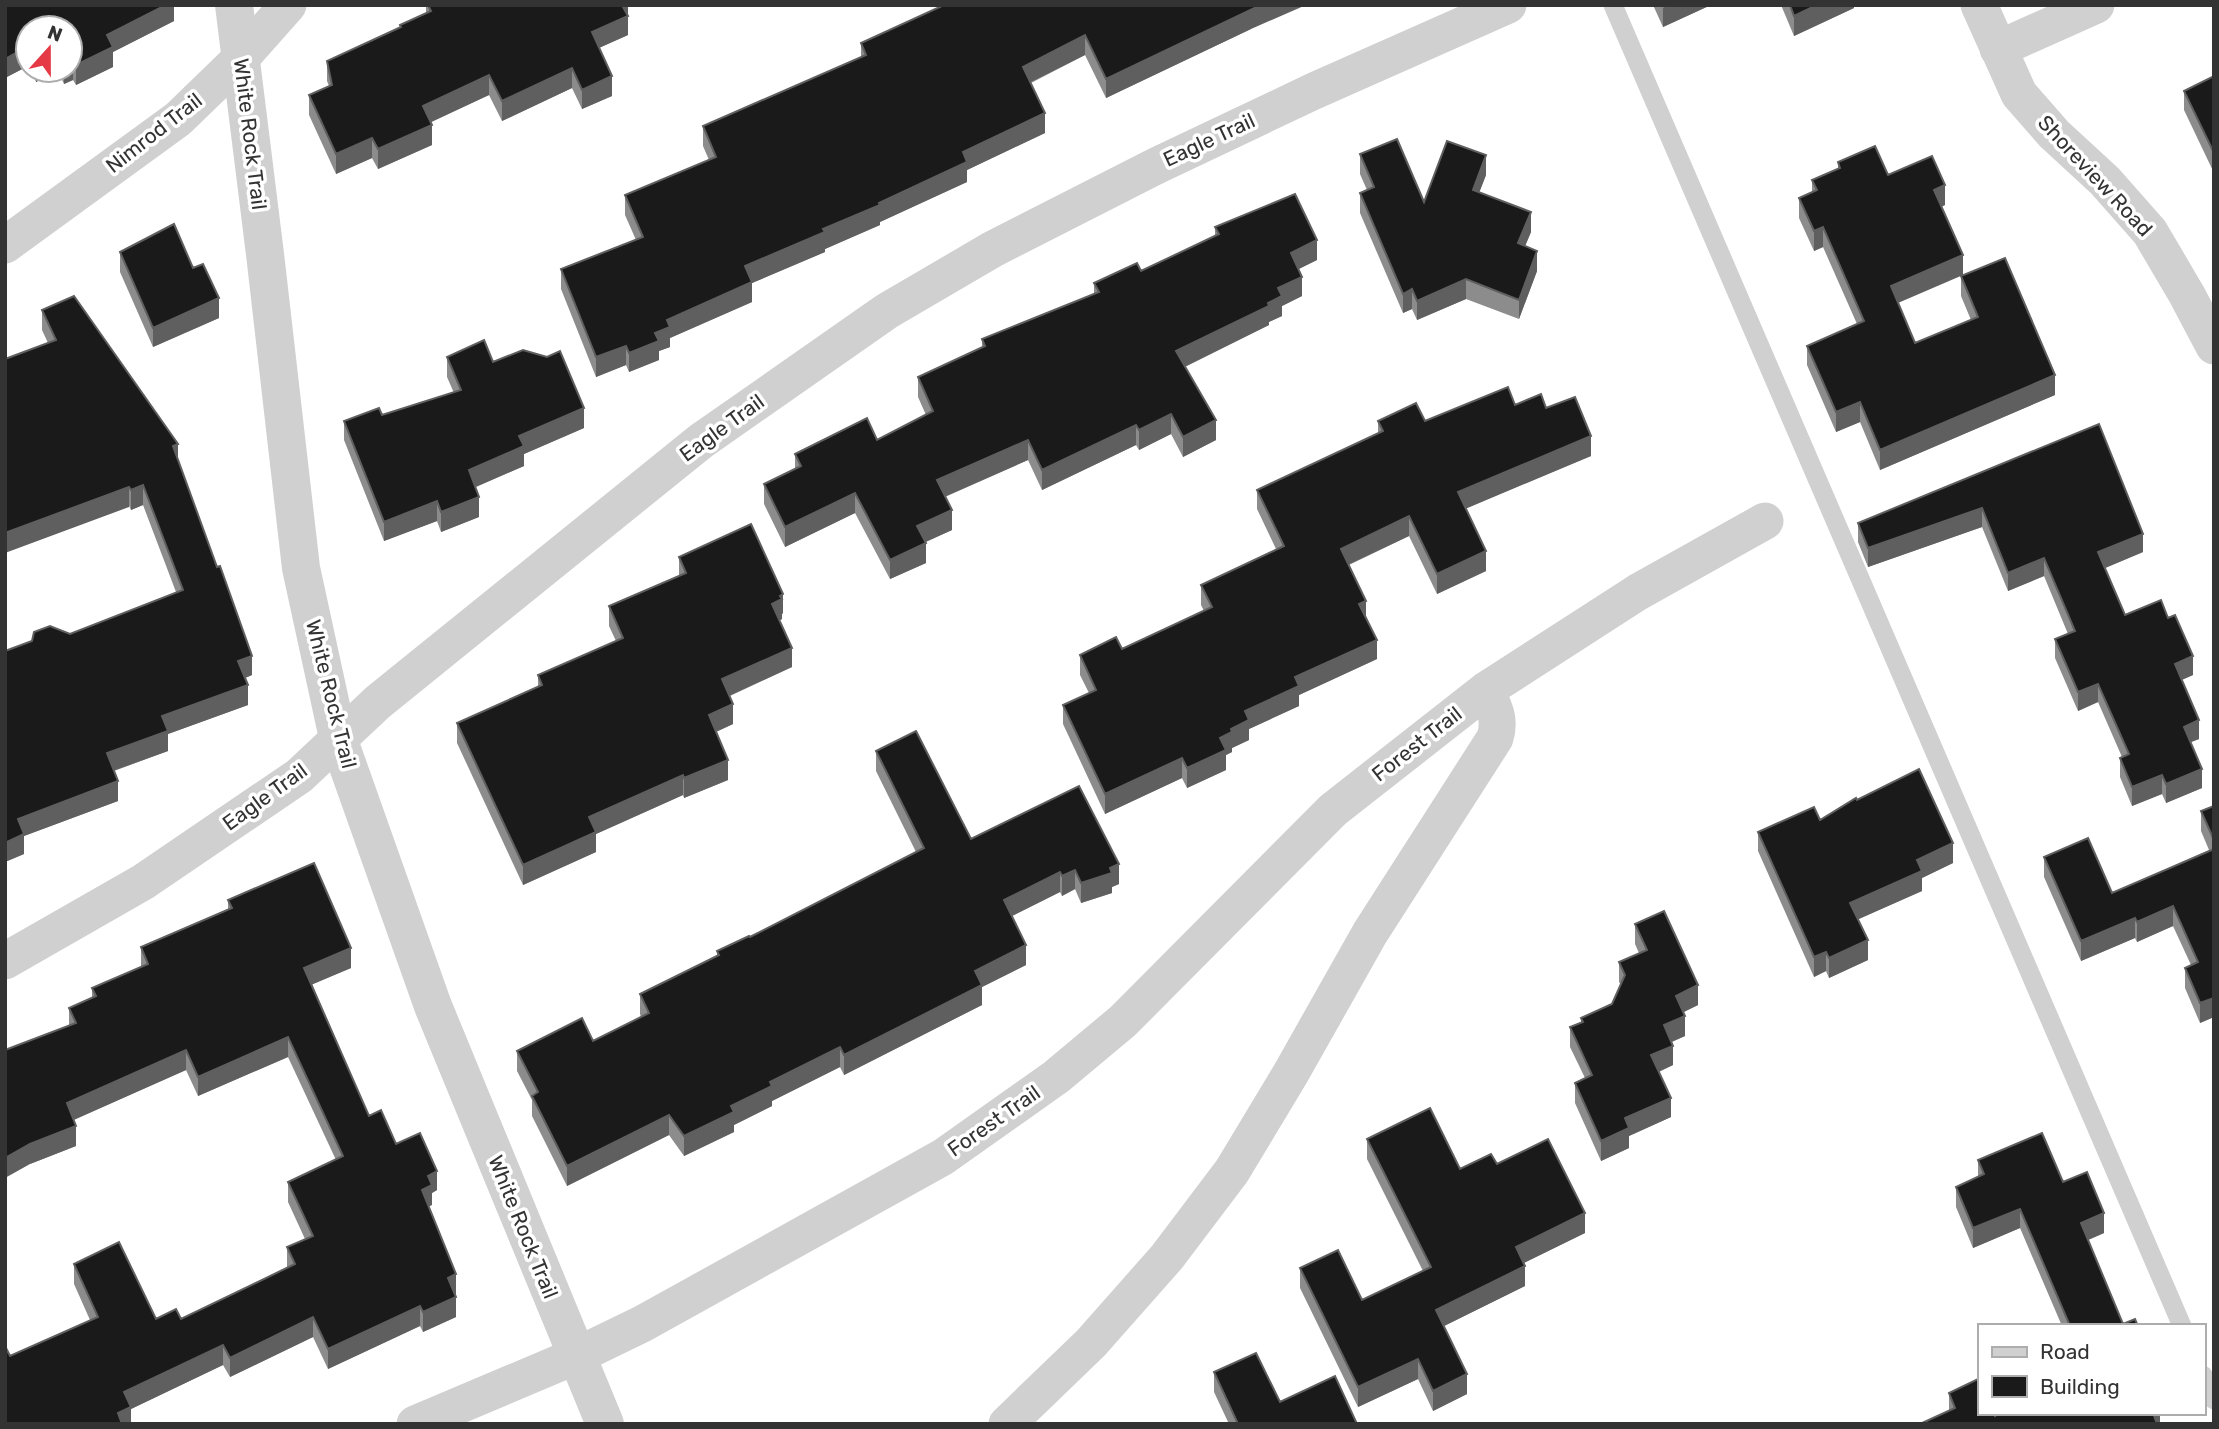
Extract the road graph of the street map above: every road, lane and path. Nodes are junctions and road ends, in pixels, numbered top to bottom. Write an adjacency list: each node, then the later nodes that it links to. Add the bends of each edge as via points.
1 (234, 5): 8 (street, White Rock Trail)
2 (288, 5): 8 (street, Nimrod Trail)
3 (1508, 5): 13 (street, Eagle Trail, via 1156,166 993,249 887,311 701,441)
4 (1613, 5): 15 (lane)
5 (1979, 5): 7 (street, Shoreview Road)
6 (2096, 5): 7 (street)
7 (1998, 49): 10 (street, Shoreview Road, via 2019,94 2150,232)
8 (241, 58): 9 (street, Nimrod Trail, via 178,119); 13 (street, White Rock Trail, via 301,568)
9 (5, 245)
10 (2213, 344)
11 (1765, 522): 12 (street, Forest Trail, via 1638,593)
12 (1486, 691): 16 (street, Forest Trail, via 1333,810 1123,1021 1056,1077 943,1157); 21 (street, Forest Trail, via 1497,714 1495,738 1370,933 1232,1171 1125,1305)
13 (338, 738): 14 (street, Eagle Trail, via 299,776 143,882); 16 (street, White Rock Trail, via 433,1006)
14 (5, 961)
15 (2181, 1324)
16 (576, 1356): 19 (street, Forest Trail); 20 (street, White Rock Trail)
17 (2205, 1380): 18 (lane)
18 (2214, 1400)
19 (415, 1424)
20 (605, 1424)
21 (1007, 1424)

